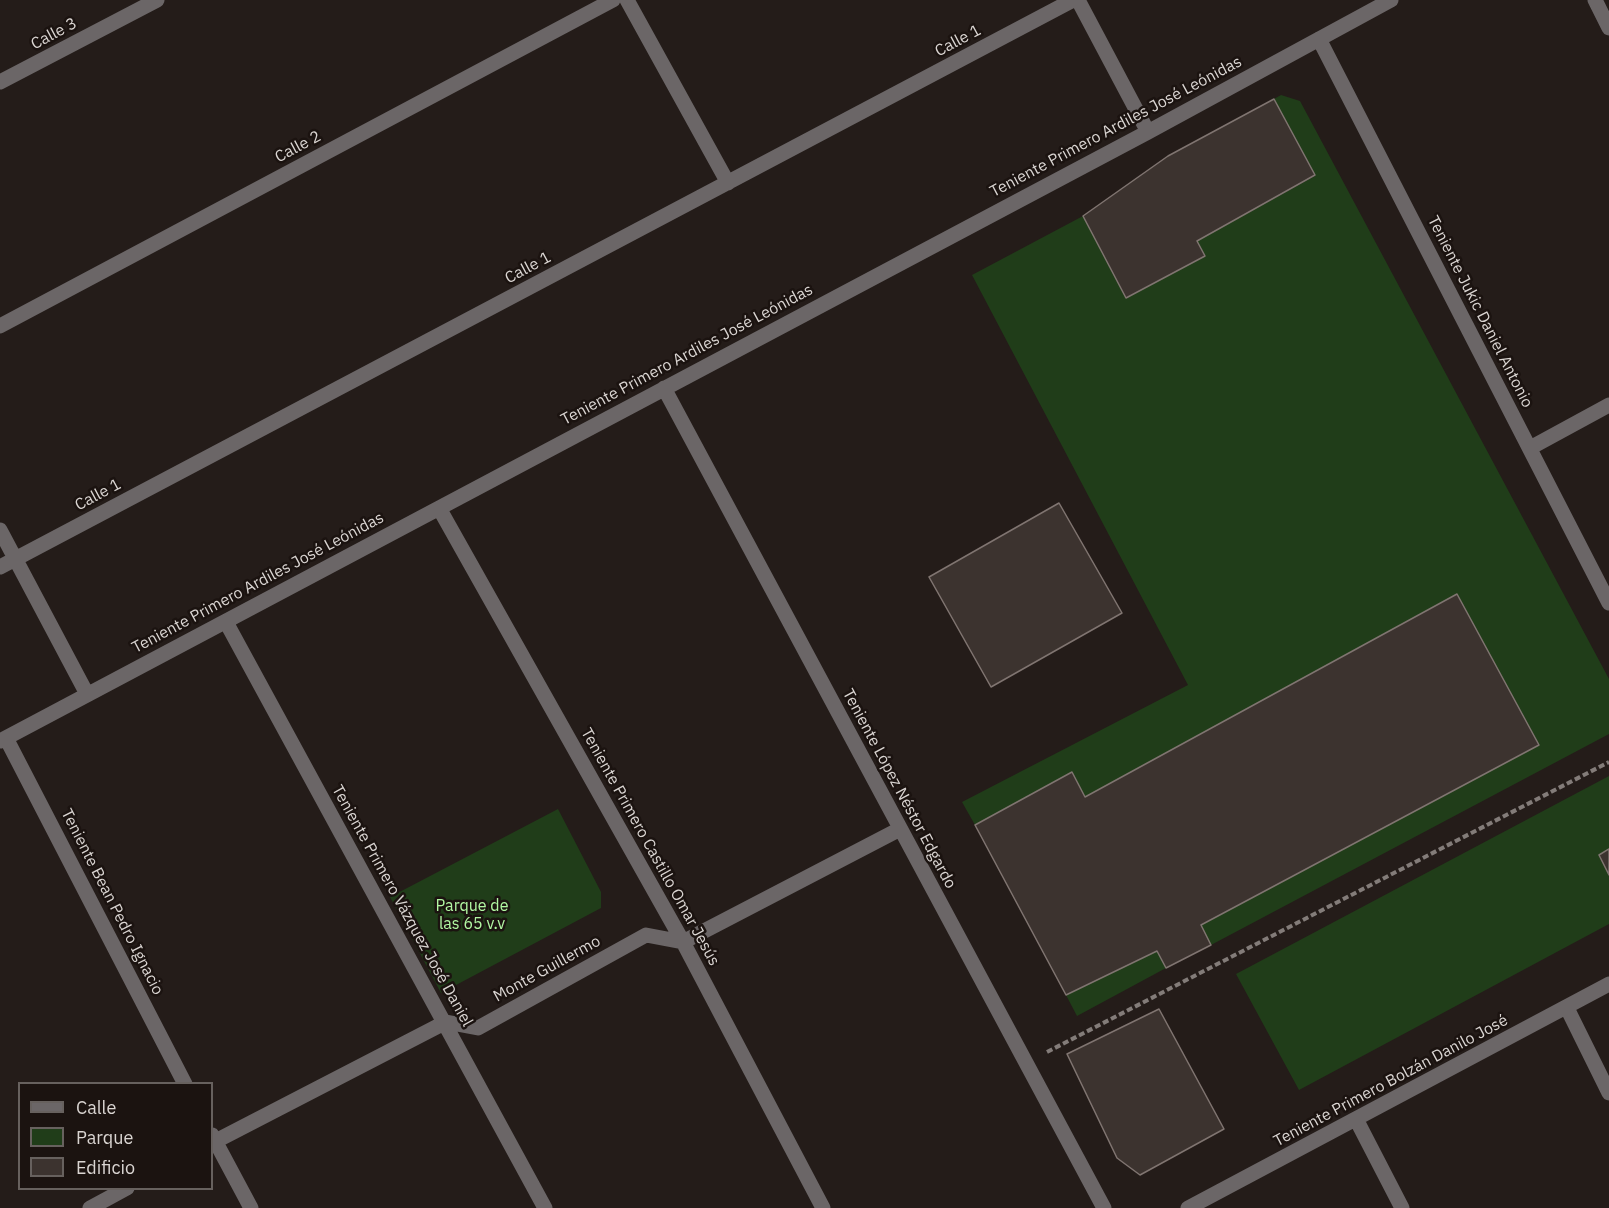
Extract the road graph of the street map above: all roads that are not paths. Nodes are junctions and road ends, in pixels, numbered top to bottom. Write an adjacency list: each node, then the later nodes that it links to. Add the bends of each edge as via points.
1 (157, 0): 10 (street, Calle 3)
2 (613, 0): 13 (street, Calle 2)
3 (627, 0): 12 (street)
4 (1073, 0): 12 (street, Calle 1)
5 (1078, 0): 11 (street)
6 (1391, 0): 9 (street, Teniente Primero Ardiles José Leónidas)
7 (1595, 0): 8 (street)
8 (1609, 28)
9 (1319, 39): 11 (street, Teniente Primero Ardiles José Leónidas); 16 (street, Teniente Jukic Daniel Antonio)
10 (0, 82)
11 (1148, 132): 14 (street, Teniente Primero Ardiles José Leónidas)
12 (728, 183): 19 (street, Calle 1)
13 (0, 326)
14 (664, 388): 17 (street, Teniente Primero Ardiles José Leónidas); 25 (street, Teniente López Néstor Edgardo)
15 (1609, 405): 16 (street)
16 (1530, 448): 21 (street, Teniente Jukic Daniel Antonio)
17 (439, 507): 22 (street, Teniente Primero Ardiles José Leónidas); 26 (street, Teniente Primero Castillo Omar Jesús)
18 (0, 530): 19 (street)
19 (15, 559): 20 (street, Calle 1); 23 (street)
20 (0, 567)
21 (1609, 603)
22 (225, 622): 23 (street, Teniente Primero Ardiles José Leónidas); 29 (street, Teniente Primero Vázquez José Daniel)
23 (87, 694): 24 (street, Teniente Primero Ardiles José Leónidas)
24 (3, 739): 30 (street, Teniente Bean Pedro Ignacio)
25 (900, 829): 26 (street); 39 (street, Teniente López Néstor Edgardo)
26 (683, 942): 29 (street, Monte Guillermo, via 646,936 478,1028); 38 (street, Teniente Primero Castillo Omar Jesús)
27 (1609, 984): 28 (street, Teniente Primero Bolzán Danilo José)
28 (1567, 1008): 31 (street); 32 (street, Teniente Primero Bolzán Danilo José)
29 (446, 1022): 33 (street); 37 (street, Teniente Primero Vázquez José Daniel)
30 (184, 1082)
31 (1609, 1093)
32 (1356, 1119): 40 (street, Teniente Primero Bolzán Danilo José); 41 (street)
33 (213, 1140): 36 (street)
34 (123, 1190): 35 (street)
35 (90, 1208)
36 (251, 1208)
37 (545, 1208)
38 (823, 1208)
39 (1104, 1208)
40 (1188, 1208)
41 (1402, 1208)

